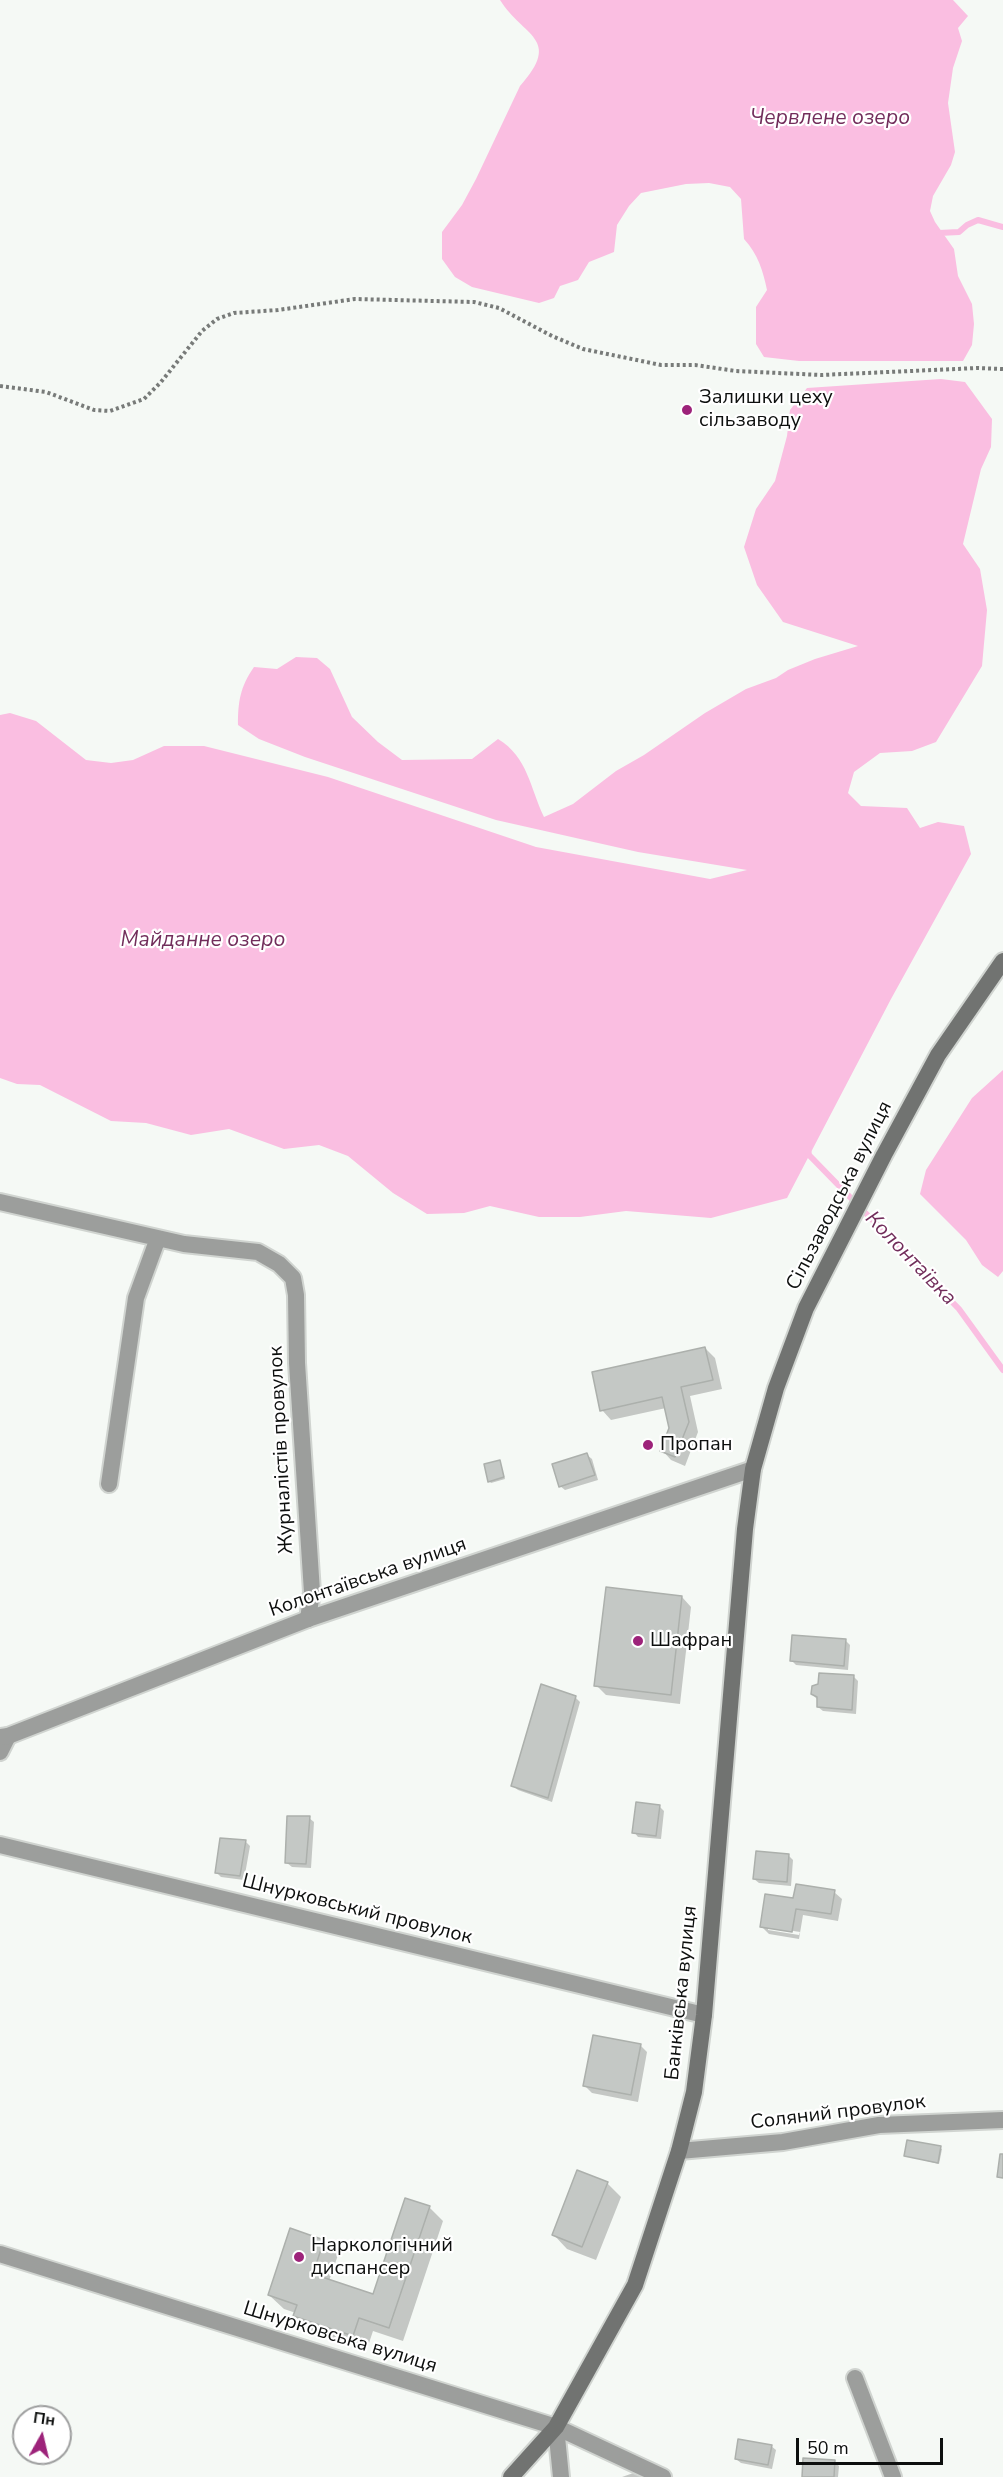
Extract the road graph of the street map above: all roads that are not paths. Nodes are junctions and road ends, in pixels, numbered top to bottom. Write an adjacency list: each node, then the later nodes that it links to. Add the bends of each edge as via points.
1 (1003, 961): 4 (main road, Сільзаводська вулиця, via 938,1055 806,1308)
2 (0, 1202): 3 (street)
3 (158, 1238): 5 (street, via 136,1298); 6 (street, Журналістів провулок, via 258,1252 293,1278 312,1592)
4 (753, 1470): 6 (street, Колонтаївська вулиця); 10 (main road, Банківська вулиця, via 738,1600)
5 (109, 1484)
6 (308, 1619): 7 (street, Колонтаївська вулиця)
7 (4, 1737): 8 (street)
8 (0, 1752)
9 (0, 1845): 10 (street, Шнурковський провулок)
10 (704, 2014): 12 (main road, Банківська вулиця, via 694,2092)
11 (1003, 2120): 12 (street, Соляний провулок, via 879,2125 783,2142)
12 (679, 2151): 15 (main road, Банківська вулиця, via 635,2285)
13 (0, 2254): 15 (street, Шнурковська вулиця)
14 (855, 2379): 19 (street)
15 (556, 2427): 16 (main road, Банківська вулиця); 17 (street); 18 (street, Шнурковська вулиця)
16 (511, 2477)
17 (561, 2477)
18 (663, 2477)
19 (893, 2477)

